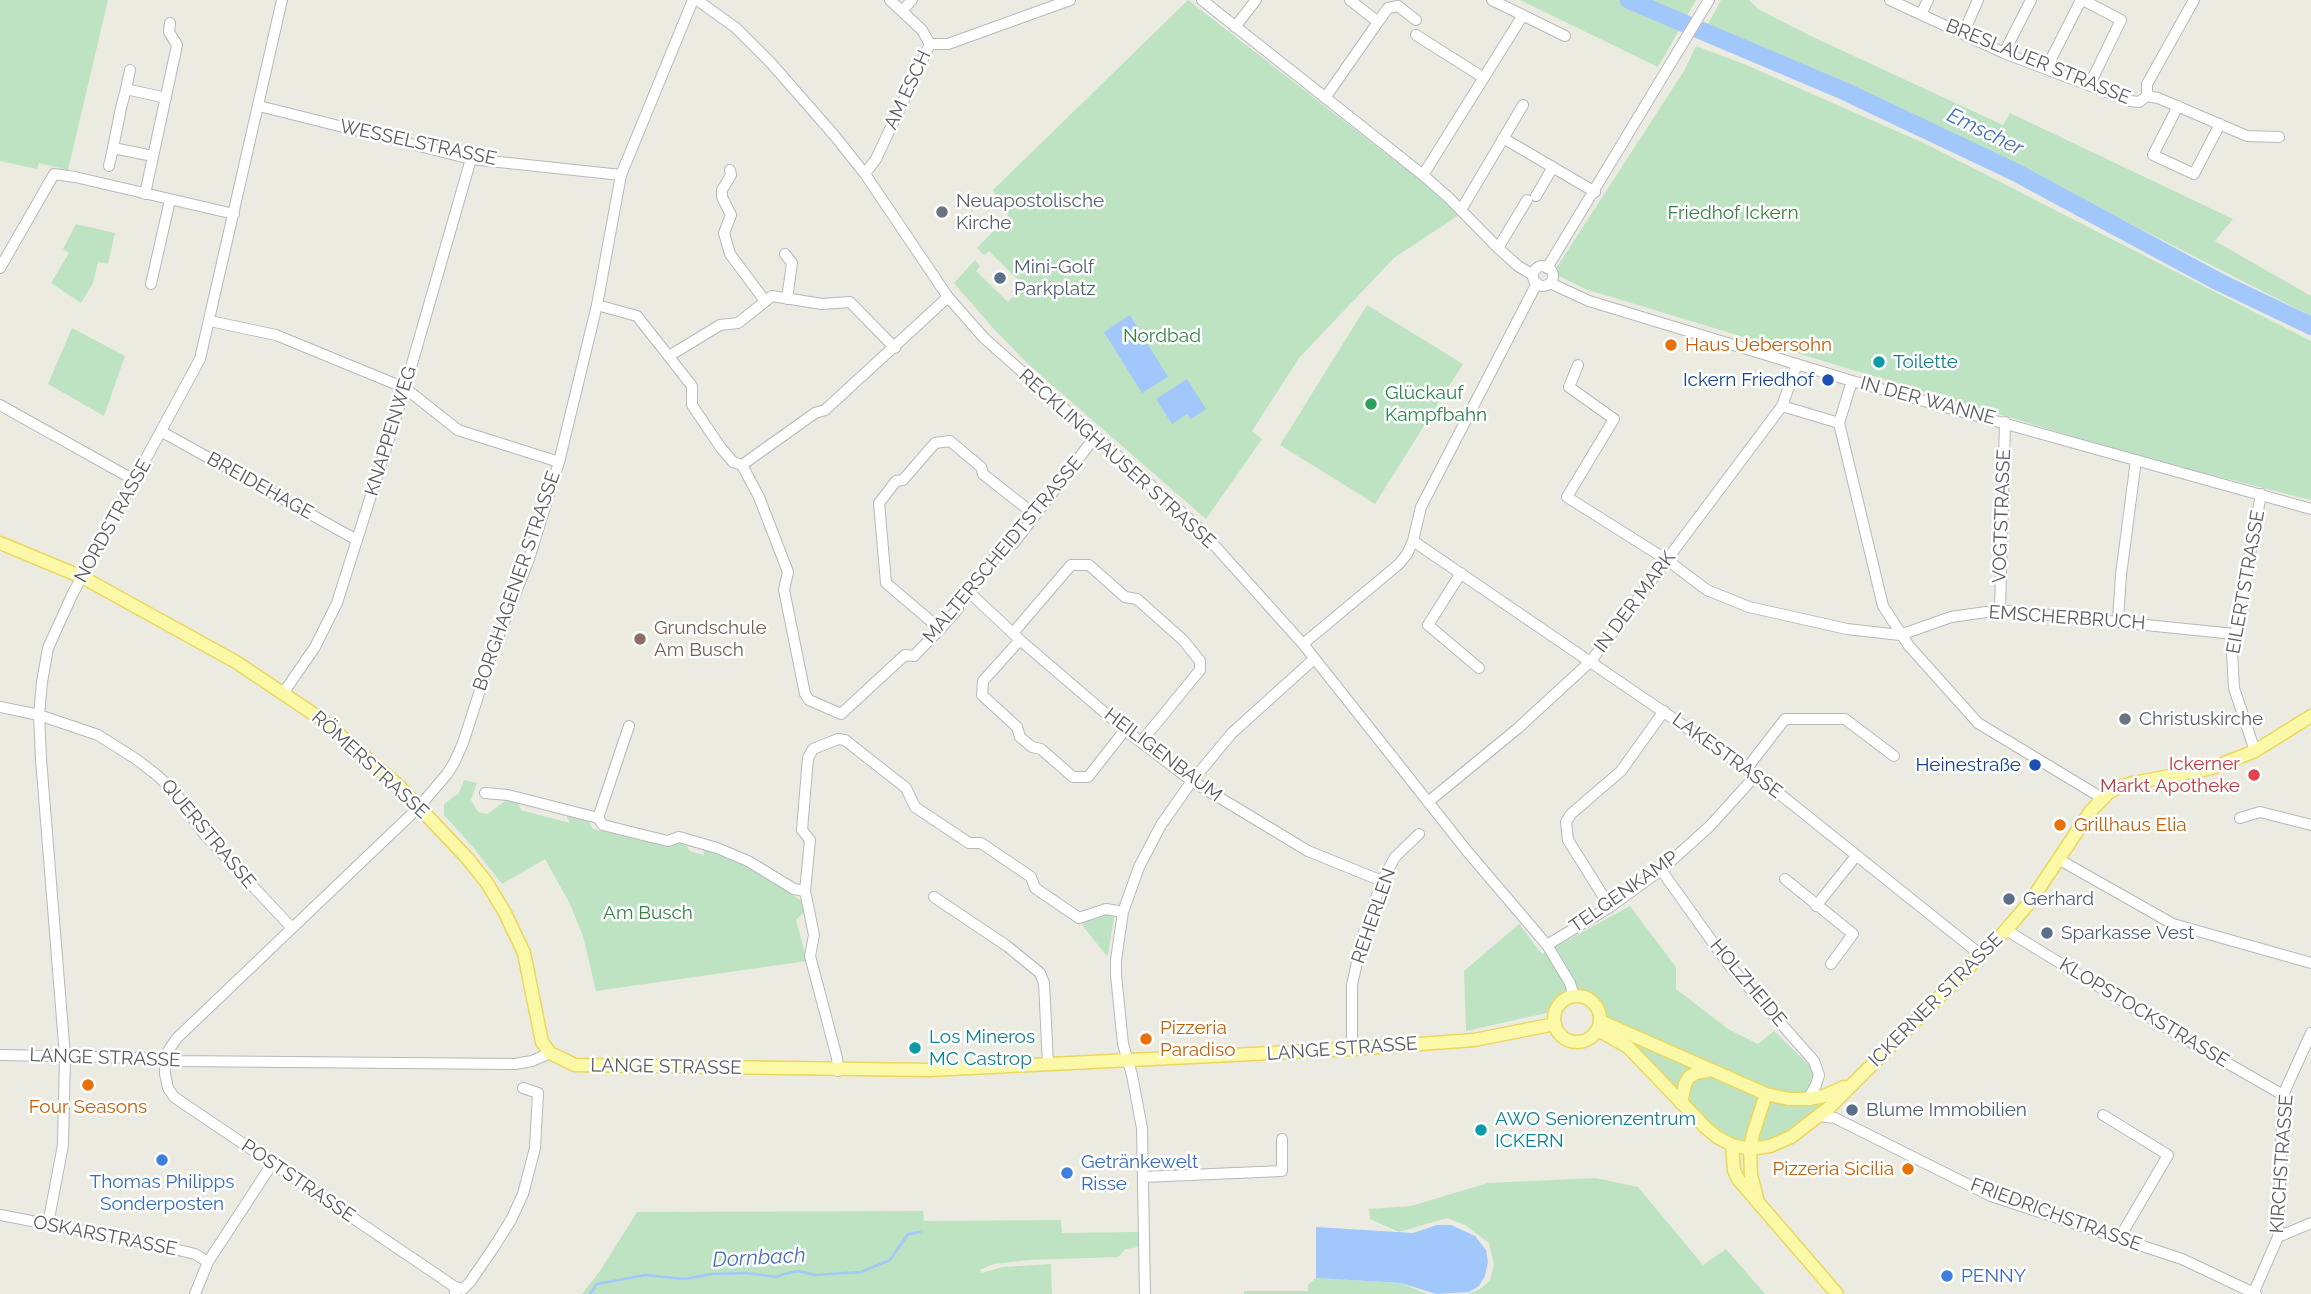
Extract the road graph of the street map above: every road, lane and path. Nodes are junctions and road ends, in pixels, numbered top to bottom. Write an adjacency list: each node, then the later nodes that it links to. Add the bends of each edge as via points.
1 (282, 0): 38 (street, NORDSTRASSE)
2 (695, 0): 49 (street, RECKLINGHAUSER STRASSE, via 736,28 771,63); 50 (street, BORGHAGENER STRASSE)
3 (890, 0): 17 (street, AM ESCH)
4 (912, 0): 17 (street)
5 (1070, 0): 27 (street, via 948,44)
6 (1202, 0): 23 (street)
7 (1256, 0): 23 (street)
8 (1350, 0): 21 (street)
9 (1492, 0): 19 (street)
10 (1709, 0): 52 (street)
11 (1890, 0): 18 (street, BRESLAUER STRASSE)
12 (1928, 0): 18 (street)
13 (1978, 0): 24 (street)
14 (2031, 0): 28 (street)
15 (2082, 0): 29 (street); 32 (street, via 2121,20)
16 (2194, 0): 34 (street, BRESLAUER STRASSE, via 2147,83)
17 (902, 11): 27 (street, AM ESCH)
18 (1921, 14): 24 (street, BRESLAUER STRASSE)
19 (1523, 15): 26 (street); 31 (street)
20 (1416, 20): 21 (street, via 1398,6 1388,8)
21 (1378, 22): 36 (street)
22 (170, 23): 35 (street, via 169,32 177,45)
23 (1235, 27): 36 (street)
24 (1963, 34): 28 (street, BRESLAUER STRASSE)
25 (1416, 35): 31 (street)
26 (1564, 36)
27 (930, 44): 49 (street, AM ESCH)
28 (2004, 53): 29 (street, BRESLAUER STRASSE)
29 (2046, 69): 32 (street, BRESLAUER STRASSE)
30 (130, 70): 33 (street)
31 (1484, 78): 51 (street)
32 (2090, 84): 34 (street, BRESLAUER STRASSE, via 2130,101)
33 (126, 89): 35 (street); 43 (street)
34 (2147, 96): 39 (street, BRESLAUER STRASSE)
35 (166, 98): 44 (street)
36 (1325, 98): 51 (street)
37 (1523, 105): 42 (street)
38 (259, 106): 45 (street, WESSELSTRASSE); 56 (street, NORDSTRASSE)
39 (2178, 106): 40 (street, BRESLAUER STRASSE); 40 (street, via 2153,155 2194,174)
40 (2220, 124): 41 (street, BRESLAUER STRASSE, via 2247,136)
41 (2278, 137)
42 (1503, 138): 47 (street); 55 (street)
43 (113, 148): 44 (street); 46 (street)
44 (153, 156): 53 (street)
45 (471, 159): 50 (street, WESSELSTRASSE); 74 (street, KNAPPENWEG)
46 (109, 166)
47 (1553, 167): 52 (street); 57 (street)
48 (730, 170): 66 (street, via 722,190 731,215 724,233 730,254)
49 (865, 174): 64 (street, RECKLINGHAUSER STRASSE)
50 (621, 175): 67 (street, BORGHAGENER STRASSE)
51 (1423, 175): 55 (street)
52 (1595, 192): 60 (street)
53 (145, 194): 54 (street); 59 (street, via 54,174)
54 (170, 200): 56 (street); 63 (street)
55 (1461, 210): 57 (street)
56 (234, 214): 68 (street, NORDSTRASSE)
57 (1498, 248): 61 (street)
58 (785, 254): 65 (street, via 792,263)
59 (0, 268)
60 (1548, 268): 61 (street, via 1539,267); 62 (street)
61 (1535, 279): 62 (street, via 1542,286); 89 (street, via 1421,507)
62 (1550, 283): 71 (street, IN DER WANNE, via 1589,301)
63 (151, 284)
64 (948, 297): 69 (street); 80 (street, RECKLINGHAUSER STRASSE, via 1001,354)
65 (787, 299): 66 (street, via 772,296); 69 (street, via 850,302)
66 (765, 301): 70 (street, via 738,323 720,325)
67 (597, 305): 70 (street, via 637,316); 82 (street, BORGHAGENER STRASSE)
68 (210, 321): 74 (street, via 276,335); 79 (street, NORDSTRASSE, via 196,370)
69 (895, 348): 83 (street, via 825,410)
70 (669, 356): 83 (street, via 692,386 692,405 733,462)
71 (1797, 364): 73 (street, IN DER WANNE); 76 (street, IN DER MARK)
72 (1578, 365): 91 (street, EMSCHERBRUCH, via 1569,387 1614,419 1567,498)
73 (1852, 381): 77 (street, IN DER WANNE); 78 (street)
74 (405, 388): 82 (street, via 458,430); 88 (street, KNAPPENWEG)
75 (0, 405): 84 (street)
76 (1782, 406): 78 (street); 91 (street, IN DER MARK)
77 (2005, 422): 81 (street, IN DER WANNE); 95 (street, VOGTSTRASSE)
78 (1839, 423): 99 (street, via 1882,606)
79 (162, 432): 84 (street, NORDSTRASSE); 88 (street, BREIDEHAGE)
80 (1096, 437): 87 (street, MALTERSCHEIDTSTRASSE); 101 (street, RECKLINGHAUSER STRASSE, via 1197,526)
81 (2136, 460): 85 (street, IN DER WANNE); 96 (street)
82 (559, 462): 120 (street, BORGHAGENER STRASSE, via 463,743 447,774)
83 (742, 465): 97 (street, MALTERSCHEIDTSTRASSE, via 788,572 784,590 809,700 846,712 905,655 914,656)
84 (136, 481): 93 (street, NORDSTRASSE)
85 (2261, 494): 86 (street, IN DER WANNE); 98 (street, EILERTSTRASSE)
86 (2311, 509)
87 (1035, 515): 94 (street, MALTERSCHEIDTSTRASSE); 97 (street, via 950,441 934,443 904,480 896,481 879,503 886,583)
88 (357, 540): 105 (street, KNAPPENWEG, via 326,628)
89 (1413, 541): 92 (street, LAKESTRASSE); 101 (street, via 1399,564)
90 (0, 543): 93 (main road, RÖMERSTRASSE)
91 (1667, 561): 99 (street, EMSCHERBRUCH, via 1707,590 1749,607 1847,629); 103 (street, IN DER MARK)
92 (1461, 573): 103 (street, LAKESTRASSE); 104 (street, via 1428,625)
93 (82, 577): 105 (main road, RÖMERSTRASSE); 108 (street, NORDSTRASSE, via 48,649)
94 (968, 591): 97 (street, MALTERSCHEIDTSTRASSE); 100 (street, HEILIGENBAUM)
95 (2000, 610): 96 (street, EMSCHERBRUCH); 99 (street, EMSCHERBRUCH, via 1951,617)
96 (2118, 620): 98 (street, EMSCHERBRUCH)
97 (940, 629)
98 (2234, 634): 113 (street, EILERTSTRASSE, via 2234,688)
99 (1900, 635): 118 (street, via 1978,723)
100 (1016, 637): 111 (street, HEILIGENBAUM); 111 (street, via 983,681 982,695 1017,727 1020,737 1073,777 1088,777); 112 (street, via 1071,565 1089,565 1125,597 1137,599 1200,660 1200,670)
101 (1303, 644): 102 (street, RECKLINGHAUSER STRASSE)
102 (1314, 659): 116 (street, via 1232,733); 119 (street, RECKLINGHAUSER STRASSE)
103 (1591, 661): 107 (street, LAKESTRASSE); 119 (street, IN DER MARK)
104 (1479, 668)
105 (284, 692): 120 (main road, RÖMERSTRASSE, via 344,737)
106 (0, 707): 108 (street, QUERSTRASSE)
107 (1664, 711): 115 (street, LAKESTRASSE); 132 (street, via 1621,771 1566,822 1568,840)
108 (39, 715): 135 (street, QUERSTRASSE, via 98,735 158,776 204,834); 148 (street, NORDSTRASSE)
109 (2311, 716): 113 (main road, ICKERNER STRASSE)
110 (629, 726): 121 (street)
111 (1125, 730): 112 (street, HEILIGENBAUM)
112 (1141, 742): 116 (street, HEILIGENBAUM)
113 (2255, 751): 118 (main road, ICKERNER STRASSE, via 2212,768 2119,787)
114 (1894, 755): 115 (street, TELGENKAMP, via 1845,719 1784,719)
115 (1752, 772): 125 (street, LAKESTRASSE); 127 (street, TELGENKAMP, via 1710,826)
116 (1192, 781): 129 (street, HEILIGENBAUM, via 1308,851); 134 (street, via 1161,825)
117 (485, 793): 121 (street)
118 (2102, 798): 126 (main road, ICKERNER STRASSE)
119 (1428, 802): 137 (street, RECKLINGHAUSER STRASSE)
120 (418, 808): 135 (street, BORGHAGENER STRASSE); 146 (main road, RÖMERSTRASSE, via 476,869 505,913 524,953 538,1030)
121 (598, 818): 130 (street, via 603,825 717,848)
122 (2240, 818): 123 (street, via 2260,812)
123 (2311, 825)
124 (1419, 834): 129 (street, REHERLEN, via 1395,857)
125 (1856, 856): 133 (street); 138 (street, LAKESTRASSE)
126 (2057, 859): 136 (main road, ICKERNER STRASSE); 139 (street, via 2173,924)
127 (1661, 870): 132 (street, TELGENKAMP); 158 (street, HOLZHEIDE, via 1729,965 1814,1061 1819,1075)
128 (1785, 879): 133 (street)
129 (1382, 881): 145 (street, REHERLEN, via 1352,985)
130 (805, 891): 134 (street, via 810,840 802,830 808,758 813,749 841,739 906,788 915,807 970,843 981,843 1079,918 1111,908); 153 (street, via 814,935 810,956)
131 (934, 897): 151 (street, via 1040,973)
132 (1610, 906): 137 (street, TELGENKAMP)
133 (1816, 906): 140 (street, via 1853,933)
134 (1123, 912): 150 (street, via 1116,960)
135 (291, 927): 149 (street, BORGHAGENER STRASSE, via 177,1038)
136 (2006, 930): 138 (main road, ICKERNER STRASSE); 157 (street, KLOPSTOCKSTRASSE)
137 (1547, 945): 141 (street, RECKLINGHAUSER STRASSE)
138 (1981, 955): 154 (main road, ICKERNER STRASSE)
139 (2311, 963)
140 (1831, 964)
141 (1574, 997): 142 (main road, via 1559,1006); 143 (main road, RECKLINGHAUSER STRASSE, via 1592,1002)
142 (1555, 1024): 143 (main road, via 1562,1036 1574,1042 1588,1040); 145 (main road, LANGE STRASSE, via 1474,1040)
143 (1599, 1025): 152 (main road, RECKLINGHAUSER STRASSE); 159 (main road, RECKLINGHAUSER STRASSE, via 1628,1047)
144 (2311, 1033): 157 (street, KIRCHSTRASSE)
145 (1352, 1049): 150 (main road, LANGE STRASSE)
146 (550, 1053): 149 (street, LANGE STRASSE, via 522,1063); 153 (main road, LANGE STRASSE, via 583,1066)
147 (0, 1055): 148 (street, LANGE STRASSE)
148 (65, 1056): 149 (street, LANGE STRASSE); 170 (street, NORDSTRASSE, via 63,1145)
149 (165, 1060): 165 (street, POSTSTRASSE, via 174,1097)
150 (1128, 1060): 151 (main road, LANGE STRASSE); 166 (street, via 1142,1128)
151 (1048, 1065): 153 (main road, LANGE STRASSE)
152 (1712, 1070): 156 (main road, RECKLINGHAUSER STRASSE); 159 (main road, via 1689,1077)
153 (838, 1071)
154 (1856, 1080): 158 (main road, ICKERNER STRASSE, via 1836,1092); 161 (main road, ICKERNER STRASSE)
155 (523, 1088): 174 (street, via 538,1093 535,1148 523,1194 470,1282)
156 (1766, 1094): 158 (main road, ICKERNER STRASSE); 164 (main road)
157 (2283, 1095): 171 (street, KIRCHSTRASSE)
158 (1808, 1099)
159 (1681, 1103): 163 (main road, RECKLINGHAUSER STRASSE)
160 (2103, 1115): 172 (street, via 2168,1155)
161 (1819, 1116): 164 (main road, ICKERNER STRASSE, via 1791,1137); 172 (street, FRIEDRICHSTRASSE, via 1835,1118 1991,1196)
162 (1282, 1139): 166 (street, via 1282,1171)
163 (1732, 1145): 164 (main road, RECKLINGHAUSER STRASSE); 167 (main road, via 1738,1179)
164 (1750, 1149): 167 (main road)
165 (272, 1164): 173 (street); 174 (street, POSTSTRASSE)
166 (1143, 1177): 177 (street)
167 (1757, 1198): 178 (main road)
168 (0, 1215): 170 (street, OSKARSTRASSE)
169 (2311, 1223): 171 (street)
170 (48, 1224): 173 (street, OSKARSTRASSE, via 195,1254)
171 (2278, 1237): 175 (street, KIRCHSTRASSE)
172 (2119, 1239): 175 (street, FRIEDRICHSTRASSE, via 2182,1259)
173 (208, 1262): 176 (street)
174 (455, 1291)
175 (2254, 1293)
176 (195, 1294)
177 (1145, 1294)
178 (1838, 1294)

